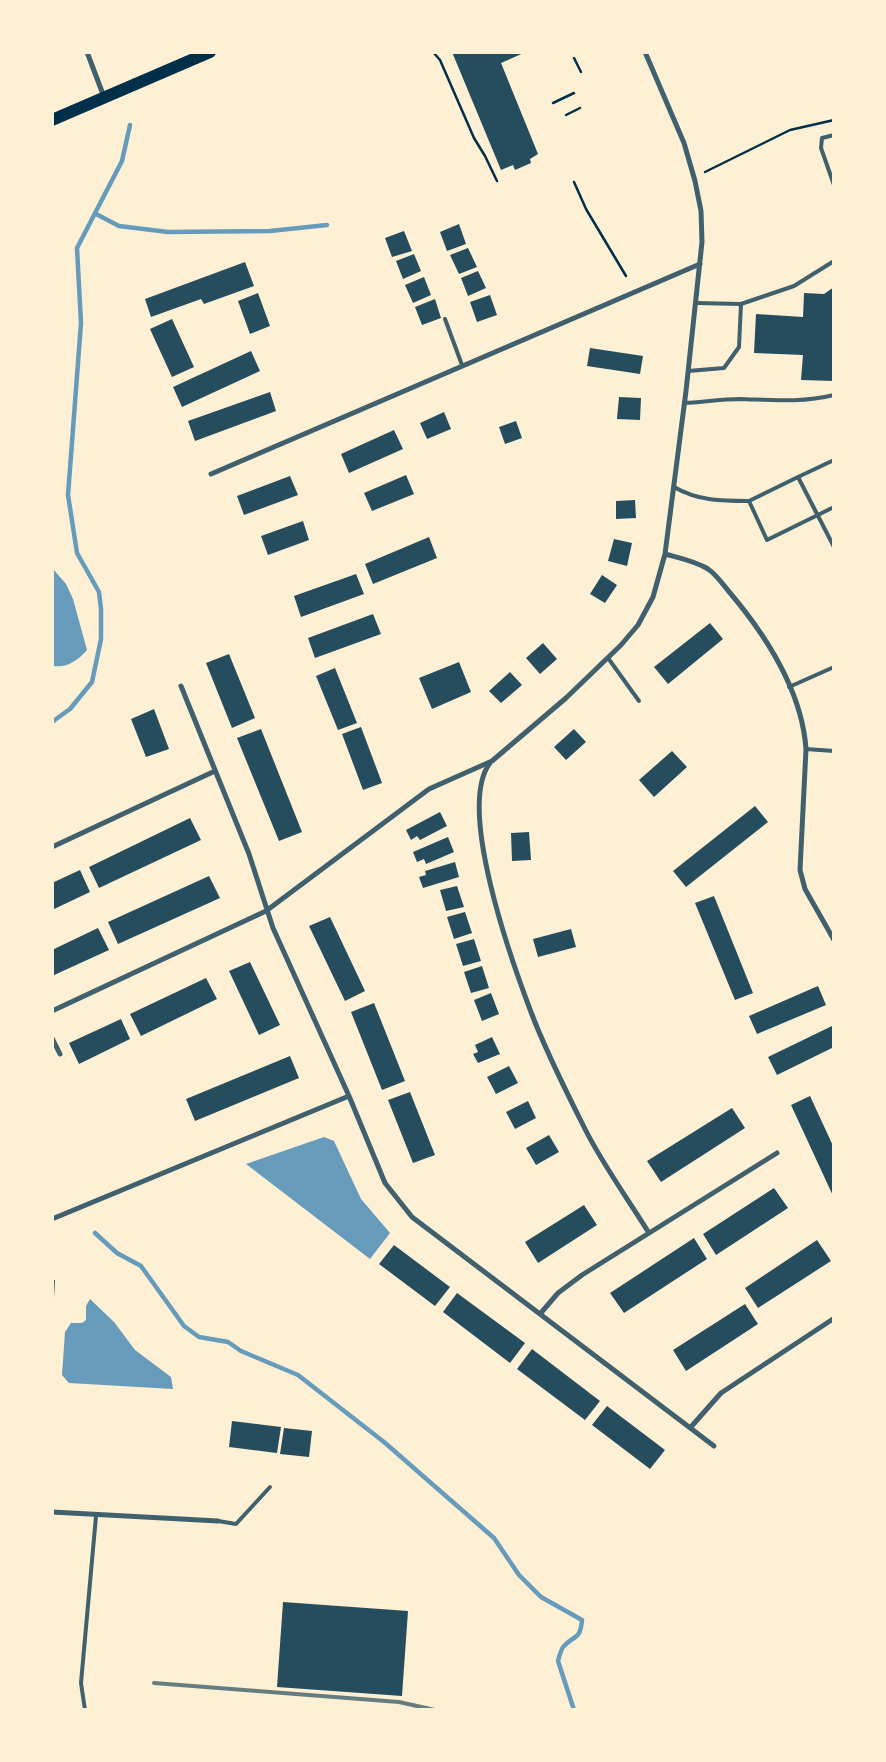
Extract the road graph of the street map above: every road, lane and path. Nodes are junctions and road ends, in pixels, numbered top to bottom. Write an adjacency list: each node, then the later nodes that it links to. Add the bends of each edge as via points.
1 (88, 52): 8 (street)
2 (210, 52): 8 (main road)
3 (432, 52): 16 (path, via 440,60)
4 (645, 52): 20 (street, via 684,143 695,181 701,212)
5 (574, 58): 6 (path)
6 (581, 72)
7 (574, 93): 9 (path)
8 (104, 98): 12 (main road)
9 (553, 103)
10 (580, 108): 11 (path)
11 (566, 114)
12 (52, 120)
13 (834, 120): 15 (path, via 790,130)
14 (834, 135): 18 (lane, via 822,138 821,148)
15 (705, 172)
16 (496, 181)
17 (574, 182): 21 (path, via 586,209)
18 (834, 186)
19 (834, 261): 23 (lane, via 794,286)
20 (700, 264): 22 (street); 25 (street)
21 (626, 276)
22 (696, 303): 23 (lane); 26 (street)
23 (741, 304): 26 (lane, via 739,347 724,368)
24 (444, 319): 25 (lane)
25 (462, 365): 30 (street)
26 (688, 371): 28 (street)
27 (834, 395): 28 (lane, via 794,401 739,399)
28 (684, 403): 32 (street)
29 (834, 460): 31 (lane)
30 (211, 474)
31 (798, 477): 33 (lane); 35 (lane)
32 (674, 487): 33 (lane, via 687,495 714,502); 37 (street)
33 (749, 501): 35 (lane, via 767,540)
34 (834, 507): 35 (lane)
35 (816, 515): 36 (lane)
36 (834, 547)
37 (665, 554): 38 (street, via 653,597 638,625); 41 (street, via 695,563 714,574 752,618)
38 (608, 658): 42 (lane); 45 (street)
39 (834, 667): 41 (lane)
40 (181, 686): 46 (street)
41 (789, 687): 43 (street, via 799,706)
42 (639, 701)
43 (806, 749): 44 (lane); 49 (street, via 800,870 805,888)
44 (834, 751)
45 (492, 761): 48 (street, via 429,789); 56 (street, via 480,783 484,858 516,968 537,1028 586,1131)
46 (215, 770): 47 (street); 48 (street, via 249,854)
47 (52, 847)
48 (266, 911): 50 (street); 53 (street)
49 (834, 940)
50 (52, 1011)
51 (52, 1038): 52 (street)
52 (60, 1054)
53 (349, 1096): 55 (street); 57 (street, via 385,1183 412,1217)
54 (777, 1153): 56 (street)
55 (52, 1219)
56 (649, 1233): 57 (street, via 566,1286)
57 (540, 1314): 59 (street)
58 (833, 1319): 59 (street, via 721,1393)
59 (690, 1428): 60 (street)
60 (714, 1446)
61 (270, 1487): 64 (lane, via 236,1524)
62 (52, 1512): 63 (street)
63 (96, 1516): 64 (street); 65 (lane, via 81,1683)
64 (218, 1522)
65 (85, 1710)

